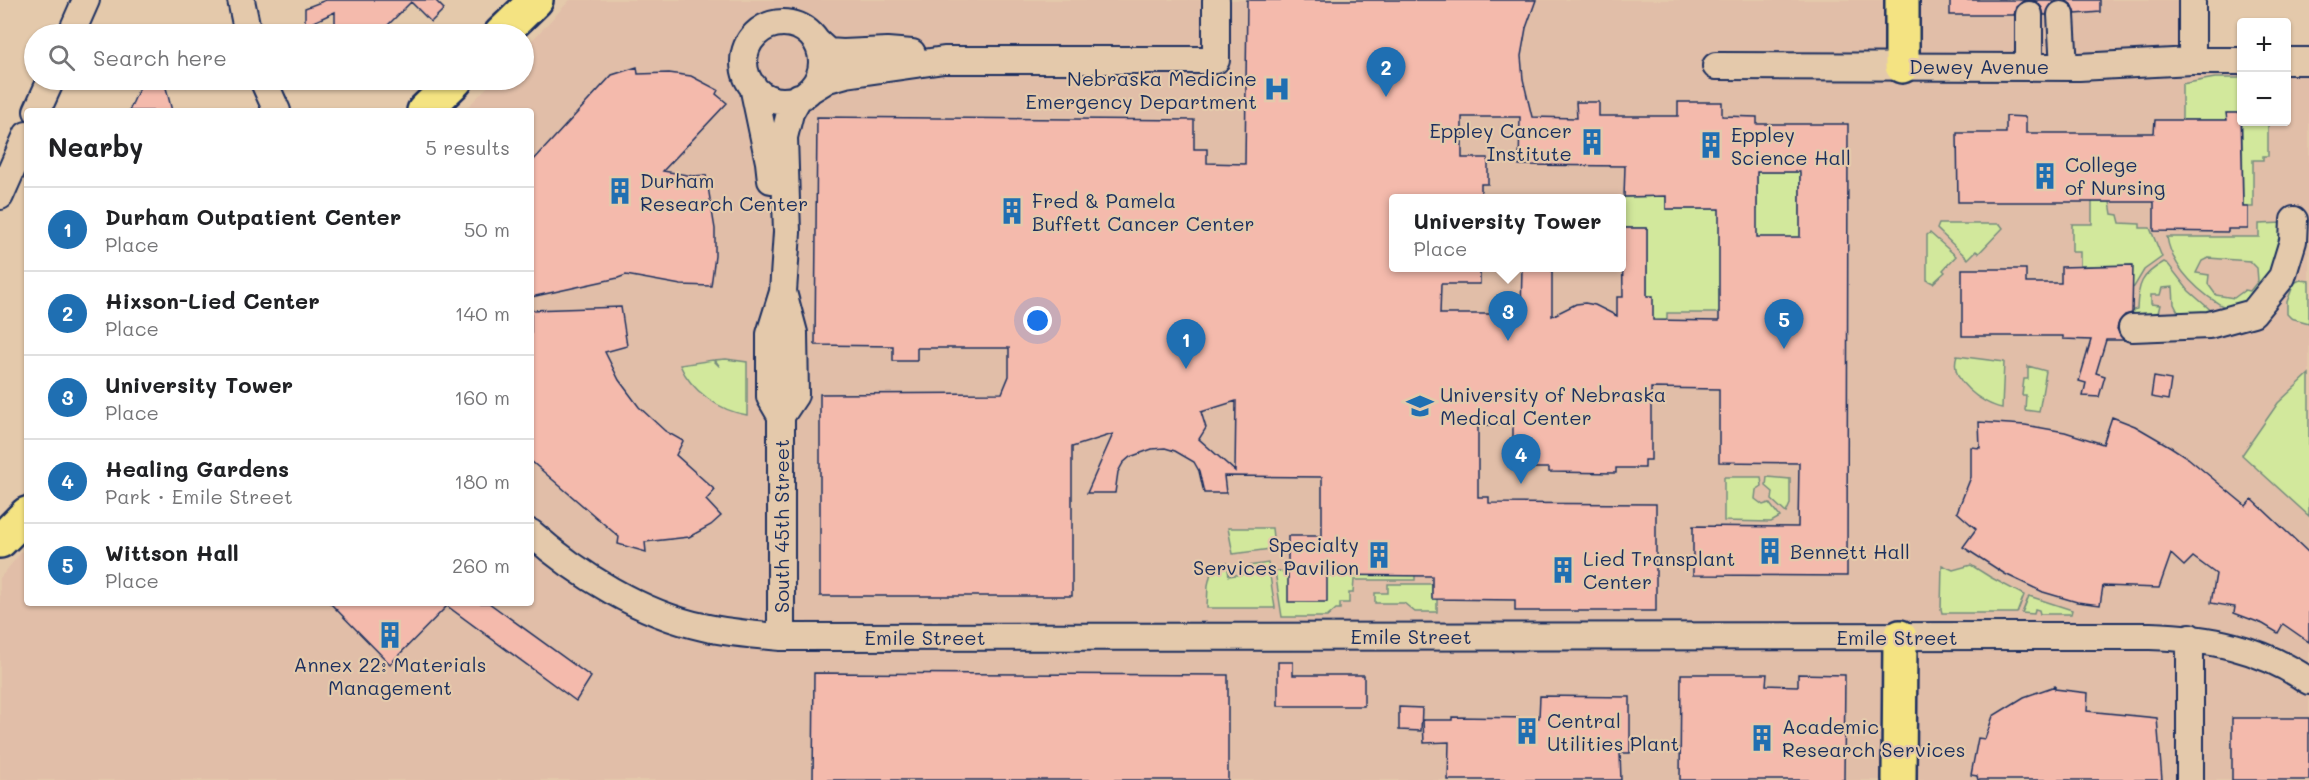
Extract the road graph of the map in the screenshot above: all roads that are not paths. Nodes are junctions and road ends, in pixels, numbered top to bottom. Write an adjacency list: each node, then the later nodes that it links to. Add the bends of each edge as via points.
1 (86, 0): 9 (street)
2 (241, 0): 10 (street)
3 (536, 0): 11 (main road)
4 (1216, 0): 13 (street, via 1216,60)
5 (1902, 0): 19 (main road)
6 (2192, 0): 14 (street)
7 (2029, 15): 20 (street)
8 (2061, 15): 21 (street)
9 (75, 24)
10 (246, 24)
11 (511, 24)
12 (817, 42): 13 (street, via 828,52 917,54); 22 (street, South 45th Street, via 798,25 772,24 761,30 745,56); 26 (street, South 45th Street, via 822,67 818,80)
13 (944, 60): 26 (street, via 846,74 828,79)
14 (2192, 61): 15 (street, Dewey Avenue); 21 (street, Dewey Avenue)
15 (2237, 61)
16 (2291, 61): 17 (street)
17 (2309, 61)
18 (1716, 66): 19 (street, Dewey Avenue)
19 (1902, 66): 20 (street, Dewey Avenue)
20 (2029, 66): 21 (street, Dewey Avenue)
21 (2064, 67)
22 (753, 86): 26 (street, via 774,99 787,100); 33 (street, South 45th Street, via 772,195)
23 (47, 90): 27 (street)
24 (268, 90): 28 (street)
25 (446, 90): 29 (main road)
26 (805, 93): 33 (street, South 45th Street, via 790,113 784,137)
27 (39, 108)
28 (276, 108)
29 (427, 108)
30 (24, 142): 31 (street)
31 (0, 196)
32 (2294, 220): 34 (street, via 2293,241 2282,278 2253,313 2209,325)
33 (787, 231): 38 (street, South 45th Street, via 783,292 770,334 770,397 781,416)
34 (2132, 328)
35 (24, 517): 37 (main road)
36 (534, 535): 38 (street, Emile Street, via 580,573 668,616 701,627)
37 (0, 541)
38 (781, 637): 39 (street, Emile Street)
39 (1900, 637): 40 (street, Emile Street); 42 (main road)
40 (2190, 637): 41 (street, Emile Street, via 2253,652); 43 (street)
41 (2309, 681)
42 (1899, 780)
43 (2190, 780)

